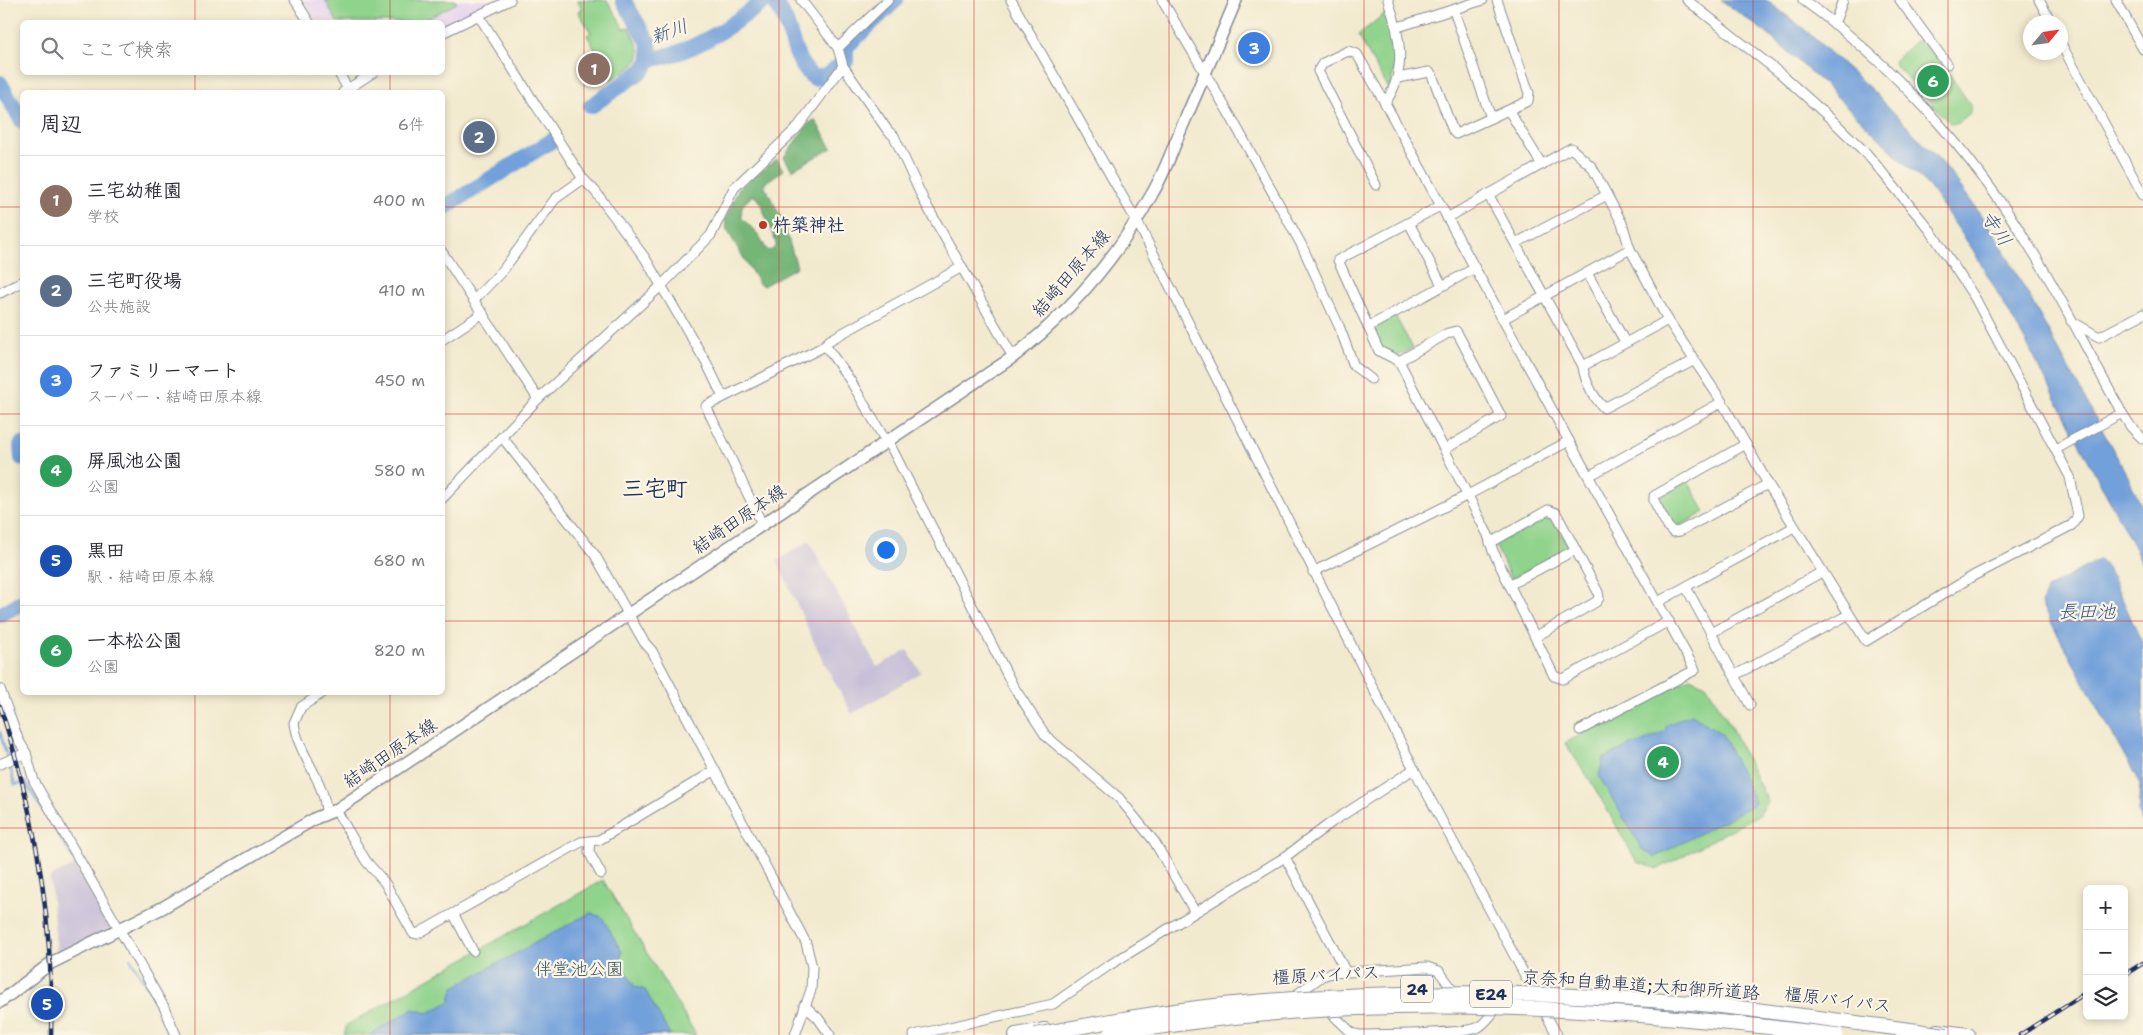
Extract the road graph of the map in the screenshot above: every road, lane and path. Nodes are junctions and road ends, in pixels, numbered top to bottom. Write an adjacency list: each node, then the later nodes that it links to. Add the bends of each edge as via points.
1 (295, 0): 20 (street)
2 (510, 0): 19 (street)
3 (801, 0): 24 (street)
4 (888, 0): 24 (street)
5 (1011, 0): 46 (street)
6 (1162, 0): 29 (street)
7 (1236, 0): 29 (main road, 結崎田原本線)
8 (1388, 0): 22 (street)
9 (1483, 0): 17 (street)
10 (1498, 0): 36 (street, via 1529,93 1528,101)
11 (1687, 0): 83 (street, via 1832,120 1899,192 1930,230 1975,298)
12 (1803, 0): 21 (street)
13 (1843, 0): 21 (street)
14 (1900, 0): 27 (street)
15 (2039, 0): 18 (street)
16 (2116, 0): 25 (street)
17 (1454, 11): 22 (street); 37 (street)
18 (2046, 15)
19 (478, 16): 23 (street); 39 (street)
20 (307, 20)
21 (1834, 24): 64 (street, via 1882,66 1960,150 2028,243)
22 (1398, 27): 32 (street)
23 (445, 32)
24 (838, 48): 28 (street)
25 (2143, 50)
26 (2068, 57): 43 (street)
27 (1947, 64)
28 (843, 66): 51 (street, via 894,136 924,201); 56 (street, via 797,128 734,188 711,235)
29 (1206, 73): 46 (main road, 結崎田原本線, via 1153,192); 73 (street, via 1301,244 1354,366)
30 (339, 75): 33 (street)
31 (370, 75): 34 (street)
32 (1398, 78): 35 (street); 37 (street, via 1429,72 1456,134)
33 (347, 90)
34 (348, 90)
35 (1385, 103): 40 (street, via 1357,54 1348,51 1323,63 1318,72); 44 (street)
36 (1509, 111): 37 (street); 38 (street)
37 (1491, 118)
38 (1542, 165): 41 (street); 42 (street, via 1572,148 1592,167)
39 (583, 179): 56 (street, via 595,190 645,258); 59 (street, via 555,199 503,270)
40 (1376, 185)
41 (1488, 194): 45 (street); 48 (street)
42 (1607, 195): 48 (street); 49 (street, via 1622,223)
43 (2143, 195)
44 (1440, 206): 45 (street); 47 (street)
45 (1447, 218): 52 (street)
46 (1136, 222): 69 (main road, 結崎田原本線, via 1062,316); 93 (street)
47 (1409, 223): 55 (street); 65 (street, via 1338,260)
48 (1516, 243): 58 (street)
49 (1630, 248): 53 (street); 63 (street)
50 (445, 256): 59 (street)
51 (962, 267): 68 (street); 69 (street)
52 (1475, 268): 55 (street); 62 (street)
53 (1587, 273): 58 (street); 67 (street)
54 (20, 283): 57 (street)
55 (1442, 285): 65 (street)
56 (661, 286): 74 (street); 75 (street)
57 (0, 293)
58 (1544, 296): 62 (street); 72 (street)
59 (474, 300): 60 (street)
60 (482, 313): 66 (street); 75 (street)
61 (2143, 314): 64 (street, via 2099,337)
62 (1503, 319): 81 (street)
63 (1668, 320): 67 (street); 71 (street)
64 (2071, 321): 77 (street)
65 (1368, 326): 70 (street, via 1379,351)
66 (445, 338)
67 (1625, 342): 72 (street)
68 (825, 345): 74 (street); 80 (street)
69 (1013, 357): 80 (main road, 結崎田原本線)
70 (1399, 361): 84 (street); 84 (street, via 1456,331 1499,410 1501,416 1497,420)
71 (1693, 361): 72 (street, via 1604,408 1583,374); 76 (street)
72 (1582, 366)
73 (1371, 379)
74 (723, 397): 89 (street, via 706,406)
75 (538, 399): 78 (street)
76 (1722, 402): 82 (street); 85 (street)
77 (2120, 415): 79 (street); 83 (street)
78 (502, 437): 87 (street); 98 (street, via 595,555)
79 (2143, 439)
80 (888, 441): 89 (main road, 結崎田原本線); 116 (street, via 1013,686 1046,736 1118,798 1154,841)
81 (1569, 441): 85 (street); 88 (street)
82 (1746, 444): 86 (street); 86 (street, via 1654,496 1664,521 1674,532 1680,531)
83 (2059, 448): 99 (street, via 2070,477 2078,516 2072,525 1973,576 1866,641)
84 (1445, 449): 88 (street)
85 (1588, 476): 97 (street)
86 (1768, 484): 90 (street)
87 (445, 495)
88 (1468, 495): 91 (street); 93 (street)
89 (760, 526): 98 (main road, 結崎田原本線)
90 (1794, 527): 94 (street); 96 (street)
91 (1490, 543): 92 (street, via 1548,510 1556,513); 95 (street)
92 (1574, 550): 95 (street); 102 (street, via 1599,598)
93 (1313, 572): 110 (street)
94 (1822, 572): 99 (street); 101 (street)
95 (1509, 585): 102 (street)
96 (1686, 587): 97 (street); 101 (street)
97 (1658, 602): 100 (street)
98 (629, 615): 111 (street, via 652,651); 112 (main road, 結崎田原本線)
99 (1848, 615): 103 (street)
100 (1669, 621): 102 (street, via 1563,679 1554,676); 107 (street, via 1695,670)
101 (1711, 633): 103 (street)
102 (1535, 637)
103 (1734, 675): 106 (street)
104 (0, 689): 108 (street)
105 (319, 695): 112 (street, via 301,707 294,723 305,757)
106 (1750, 705)
107 (1580, 730)
108 (26, 753): 109 (street); 118 (street, via 34,781)
109 (0, 764)
110 (1414, 769): 114 (street); 122 (street)
111 (714, 771): 113 (street, via 599,840); 125 (street, via 806,943 812,967 811,990)
112 (331, 812): 117 (street, via 385,883 413,933 417,934); 118 (main road, 結崎田原本線, via 162,908)
113 (590, 841): 115 (street, via 589,852); 117 (street, via 580,842)
114 (1285, 856): 116 (street); 120 (street)
115 (601, 874)
116 (1195, 912): 133 (street, via 1053,1004)
117 (454, 915): 119 (street)
118 (118, 928): 124 (main road, 結崎田原本線, via 51,963); 130 (street, via 164,1007)
119 (474, 951)
120 (1346, 972): 121 (street, via 1427,967 1439,971); 123 (street, via 1322,976)
121 (1453, 990): 122 (highway, 橿原バイパス / 24); 123 (highway, 橿原バイパス / 24)
122 (1535, 991): 127 (street); 142 (highway, 橿原バイパス / 24, bridge, via 1693,1001)
123 (1296, 995): 134 (highway, 橿原バイパス / 24, via 1138,1013)
124 (0, 1002)
125 (804, 1005): 131 (street); 132 (street)
126 (1496, 1009): 127 (highway, 24); 128 (highway, 24); 129 (street, via 1480,1027 1474,1029)
127 (1545, 1010): 138 (street); 139 (highway, 24, via 1690,1020)
128 (1331, 1013): 129 (street, via 1352,1033); 137 (highway, 24, via 1270,1017)
129 (1384, 1034)
130 (176, 1035)
131 (795, 1035)
132 (830, 1035)
133 (914, 1035)
134 (1016, 1035)
135 (1035, 1035): 141 (highway, 京奈和自動車道;大和御所道路 / E24, bridge, via 1139,1016 1242,1003 1397,994 1522,994 1692,1004)
136 (1110, 1035): 140 (highway, 京奈和自動車道;大和御所道路 / E24, bridge, via 1314,1010 1416,1006 1534,1007 1691,1017)
137 (1131, 1035)
138 (1557, 1035)
139 (1809, 1035)
140 (1836, 1035)
141 (1947, 1035)
142 (1968, 1035)

